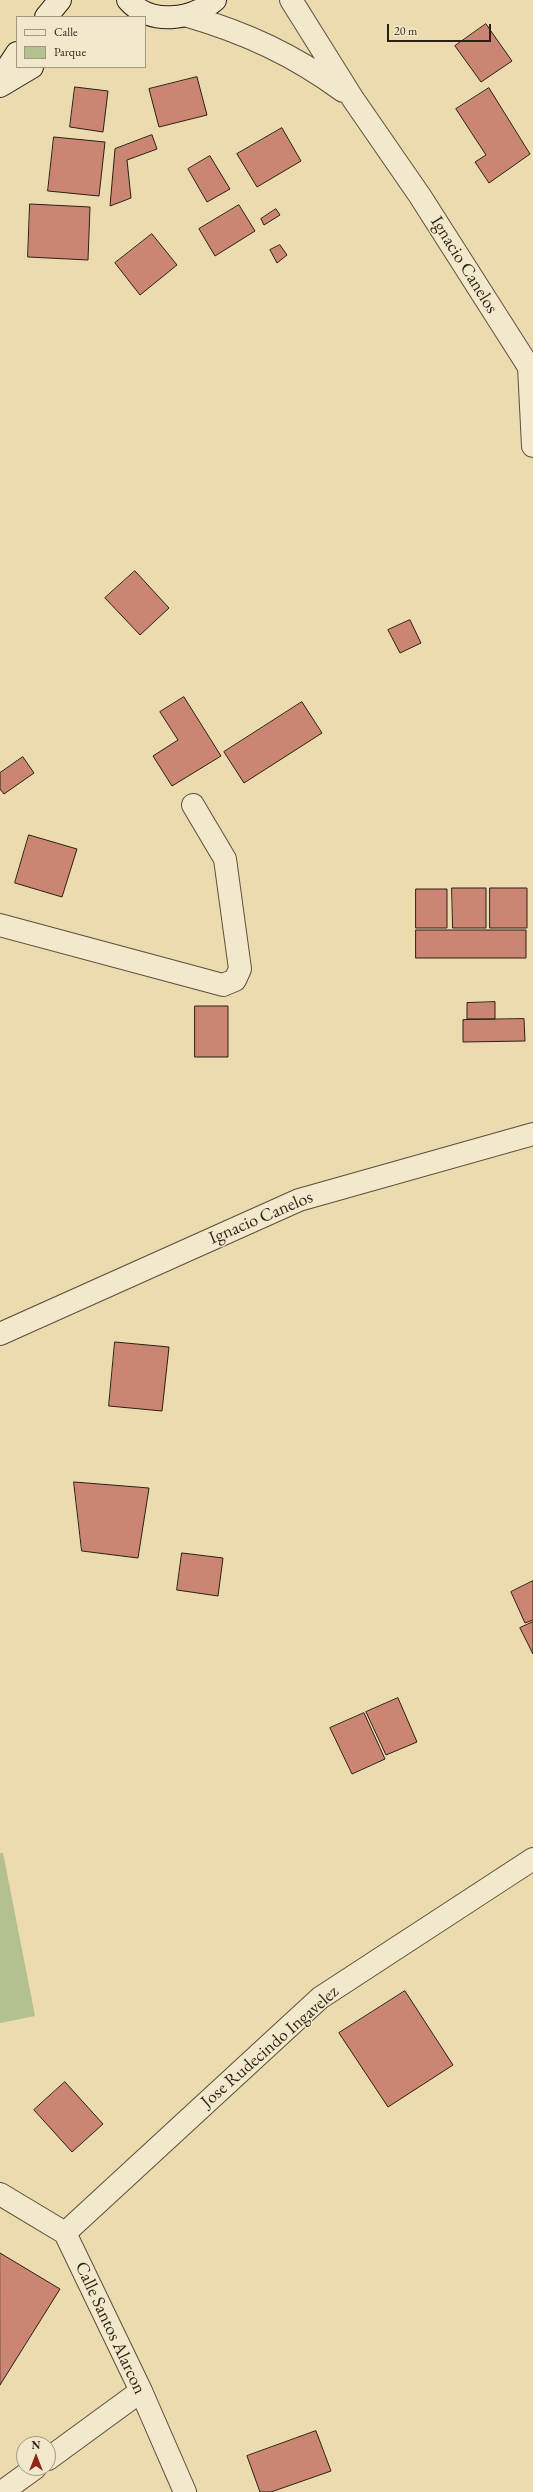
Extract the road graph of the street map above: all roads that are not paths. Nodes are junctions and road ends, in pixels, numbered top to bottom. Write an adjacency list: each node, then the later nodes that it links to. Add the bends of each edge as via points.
1 (60, 0): 5 (street)
2 (128, 0): 6 (street, Ignacio Canelos, via 152,15)
3 (214, 0): 6 (street, via 205,8)
4 (291, 0): 12 (street, Ignacio Canelos)
5 (47, 16)
6 (182, 17): 7 (street); 12 (street, Ignacio Canelos, via 232,29 275,48 316,71)
7 (146, 23)
8 (16, 55): 10 (street)
9 (30, 68): 11 (street)
10 (0, 79)
11 (0, 86)
12 (353, 99): 13 (street, Ignacio Canelos)
13 (531, 365): 14 (street, Ignacio Canelos)
14 (533, 446)
15 (193, 805): 16 (street, via 225,859 240,969 235,980 223,985)
16 (0, 925)
17 (533, 1134): 18 (street, Ignacio Canelos, via 299,1200)
18 (0, 1334)
19 (533, 1859): 21 (street, Jose Rudecindo Ingavelez, via 320,1998)
20 (0, 2194): 21 (street)
21 (65, 2233): 22 (street, Calle Santos Alarcon)
22 (141, 2391): 23 (street); 26 (street, Calle Santos Alarcon)
23 (56, 2453)
24 (24, 2476): 25 (street)
25 (2, 2492)
26 (185, 2492)

